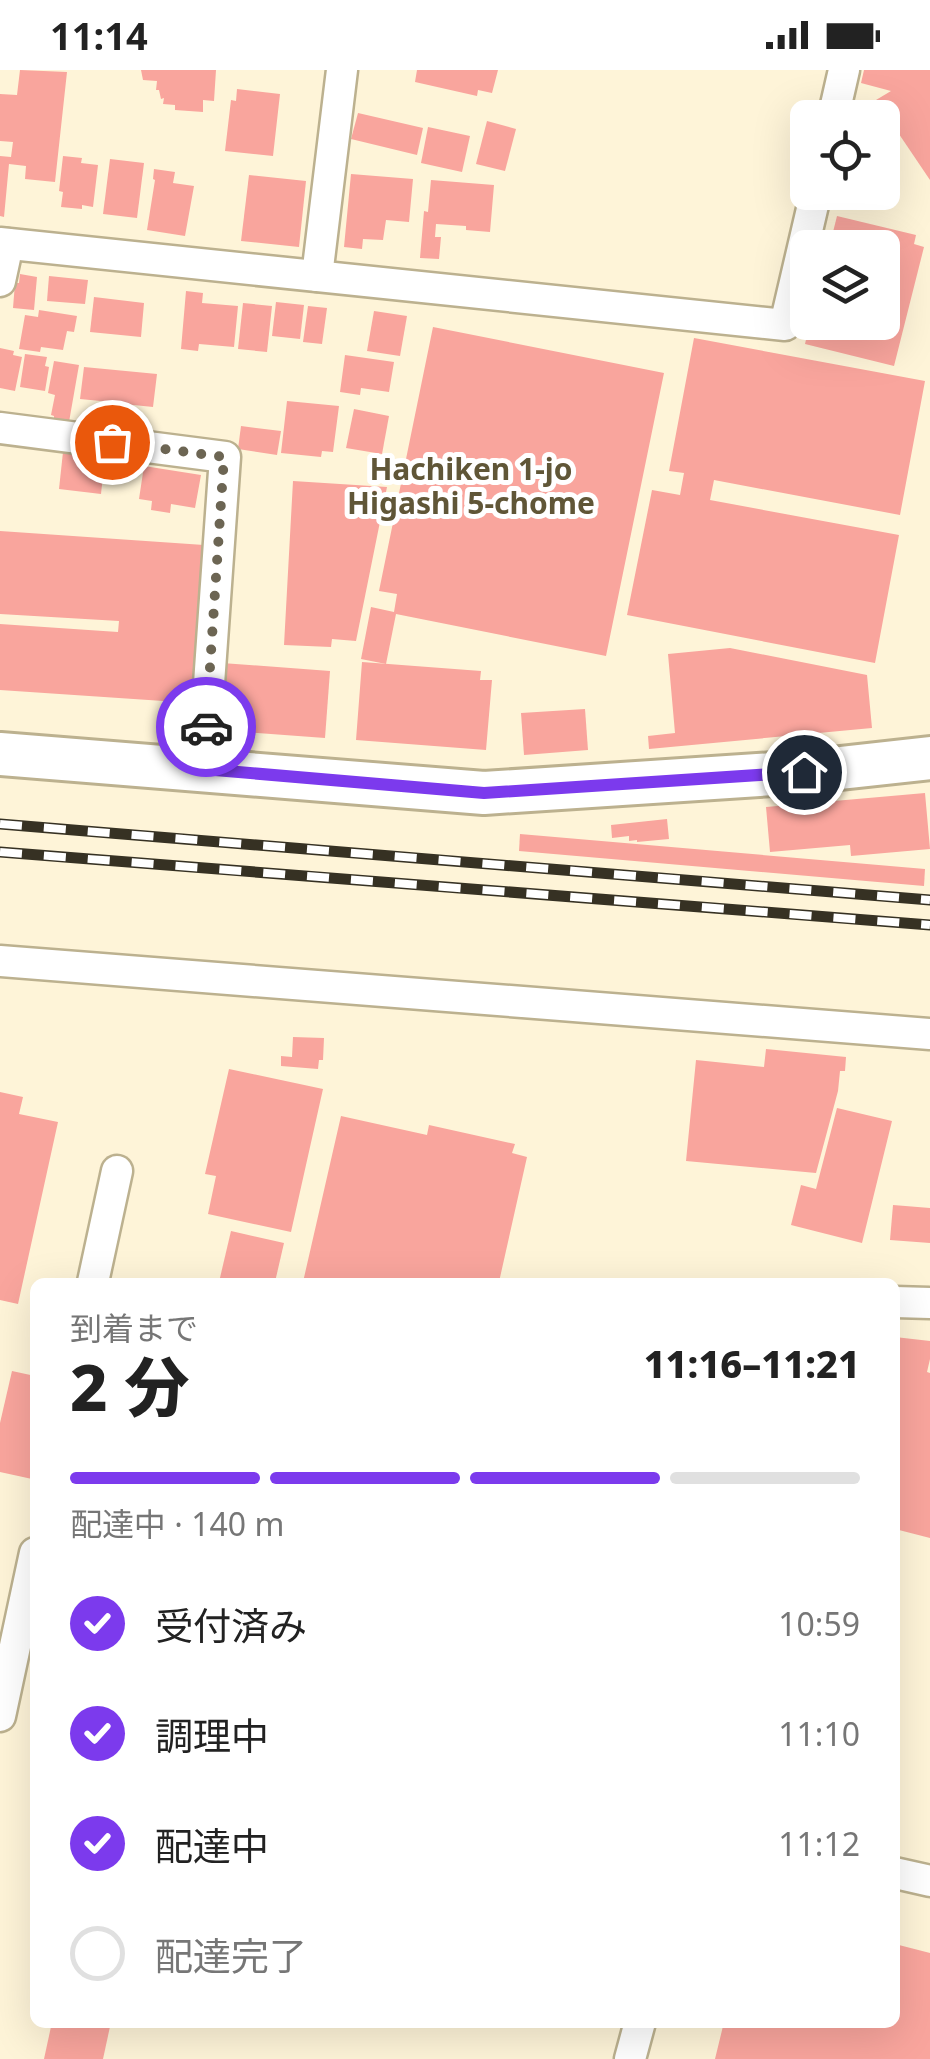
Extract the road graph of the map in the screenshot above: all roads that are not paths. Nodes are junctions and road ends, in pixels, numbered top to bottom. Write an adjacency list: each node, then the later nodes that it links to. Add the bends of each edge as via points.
1 (342, 70): 6 (street)
2 (844, 70): 3 (street)
3 (837, 100)
4 (812, 210): 6 (street, via 786,326)
5 (4, 244): 6 (street); 7 (street)
6 (317, 276)
7 (0, 281)
8 (0, 428): 11 (street, via 224,457)
9 (0, 754): 11 (street)
10 (930, 758): 11 (street, via 484,793)
11 (203, 769)
12 (0, 961): 13 (street)
13 (930, 1034)
14 (117, 1170): 15 (street)
15 (94, 1278)
16 (900, 1302): 17 (street)
17 (930, 1303)
18 (30, 1576): 19 (street)
19 (0, 1716)
20 (900, 1874): 21 (street)
21 (930, 1881)
22 (638, 2028): 23 (street)
23 (630, 2059)

